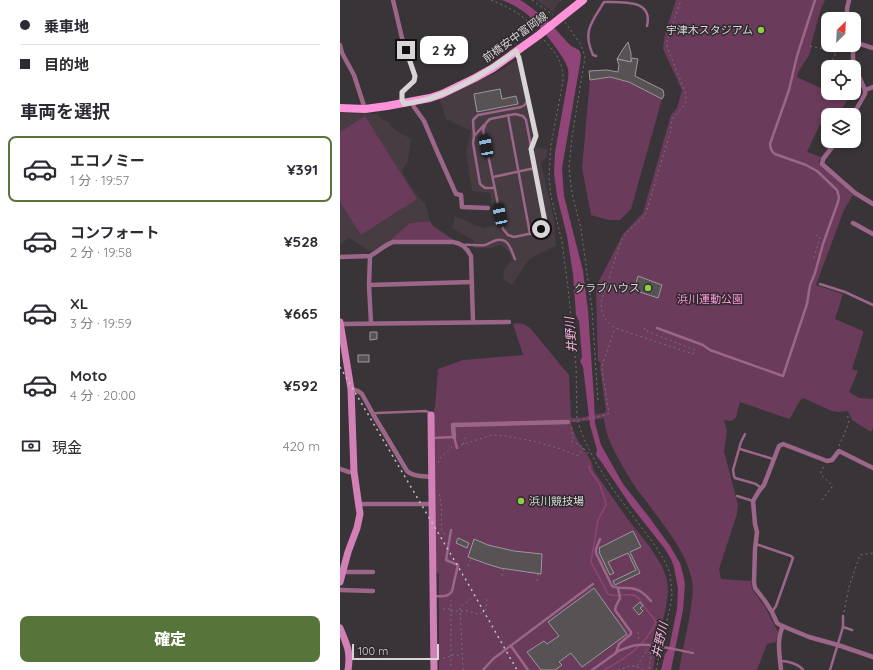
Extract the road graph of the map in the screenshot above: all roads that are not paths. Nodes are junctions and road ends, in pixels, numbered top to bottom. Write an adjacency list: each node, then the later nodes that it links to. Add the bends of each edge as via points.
1 (393, 0): 17 (street, via 415,76 414,81 402,92 402,99)
2 (582, 0): 11 (main road, 前橋安中富岡線)
3 (815, 0): 47 (lane, via 770,144 772,152 811,167 837,190 839,197 783,376)
4 (849, 0): 6 (street)
5 (604, 1): 7 (lane, via 641,3 647,9); 13 (lane, via 588,32 591,52)
6 (846, 12)
7 (647, 26)
8 (861, 44): 10 (street)
9 (340, 45): 20 (street, via 354,75)
10 (873, 48)
11 (516, 51): 16 (lane); 17 (main road, 前橋安中富岡線, via 493,68 442,94)
12 (853, 52): 15 (street, via 853,63)
13 (596, 56)
14 (873, 87): 15 (street)
15 (865, 90): 19 (street)
16 (528, 100): 23 (lane, via 521,107 478,115 473,120); 25 (lane, via 536,136)
17 (408, 103): 20 (main road, 前橋安中富岡線); 31 (street, via 424,121 456,194 461,195 462,207)
18 (340, 108): 20 (main road, 前橋安中富岡線)
19 (857, 108)
20 (365, 109)
21 (508, 115): 22 (lane, via 490,119); 25 (lane, via 519,114 526,120); 27 (lane)
22 (486, 123): 23 (lane); 28 (lane, via 483,130)
23 (474, 136): 29 (lane, via 480,184 485,188)
24 (832, 148): 30 (street, via 822,164 855,193)
25 (531, 149): 26 (lane)
26 (535, 168): 27 (lane); 33 (lane, via 545,222 538,232)
27 (519, 171): 28 (lane); 33 (lane)
28 (493, 177): 29 (lane)
29 (495, 188): 33 (lane, via 505,232 514,237)
30 (873, 204)
31 (488, 208)
32 (853, 223): 34 (street)
33 (530, 234)
34 (873, 234)
35 (462, 245): 37 (street, via 453,242 393,242); 38 (lane, via 505,241); 39 (street, via 471,256)
36 (340, 256): 37 (street)
37 (370, 256): 41 (street)
38 (515, 259)
39 (471, 282): 41 (street); 43 (street)
40 (820, 284): 42 (lane)
41 (369, 285): 46 (street)
42 (873, 304)
43 (473, 322): 44 (street); 46 (street)
44 (509, 322)
45 (340, 323): 46 (street); 48 (street)
46 (371, 323)
47 (656, 328)
48 (342, 344): 49 (street)
49 (350, 389): 50 (street, via 362,394); 61 (street)
50 (373, 414): 51 (lane, via 426,411); 62 (street, via 410,474)
51 (431, 415): 54 (street)
52 (568, 422): 55 (street, via 453,425)
53 (745, 434): 57 (lane)
54 (431, 438): 55 (lane); 62 (street)
55 (454, 438): 56 (lane)
56 (456, 447)
57 (739, 449): 58 (lane); 63 (lane, via 733,470 735,478)
58 (774, 460): 59 (street, via 780,444 783,444 827,461 832,460 839,451); 63 (street)
59 (873, 468)
60 (340, 470): 61 (street)
61 (354, 472): 66 (street)
62 (432, 477): 67 (street)
63 (762, 488): 65 (street)
64 (738, 496): 65 (lane)
65 (754, 501): 70 (street, via 757,532)
66 (358, 504): 67 (street); 71 (street, via 360,514 357,528)
67 (432, 504): 79 (street)
68 (451, 530): 79 (lane, via 446,560 458,565 452,591 447,596)
69 (600, 539): 76 (lane, via 596,553 611,585)
70 (755, 544): 81 (street, via 755,588); 81 (lane, via 792,558)
71 (343, 561): 72 (street)
72 (342, 572): 73 (street); 74 (street)
73 (373, 572)
74 (340, 582)
75 (593, 584): 89 (lane)
76 (618, 588): 80 (lane, via 638,589); 90 (lane, via 620,598 615,610 631,634 619,644)
77 (340, 590): 78 (street)
78 (373, 591)
79 (433, 596): 95 (street)
80 (651, 601)
81 (772, 612): 83 (street, via 777,623)
82 (843, 616): 84 (lane)
83 (783, 626): 88 (street); 93 (street, via 779,644)
84 (843, 627): 86 (lane); 88 (lane)
85 (340, 628): 87 (street)
86 (852, 630)
87 (342, 636): 94 (street, via 349,653)
88 (838, 645): 92 (street); 101 (lane)
89 (511, 646): 96 (lane, via 493,658); 97 (lane)
90 (616, 653): 91 (lane, via 625,648 649,644); 98 (lane)
91 (693, 653)
92 (873, 657)
93 (780, 661): 99 (street); 100 (lane)
94 (348, 670)
95 (434, 670)
96 (483, 670)
97 (528, 670)
98 (592, 670)
99 (781, 670)
100 (803, 670)
101 (830, 670)

